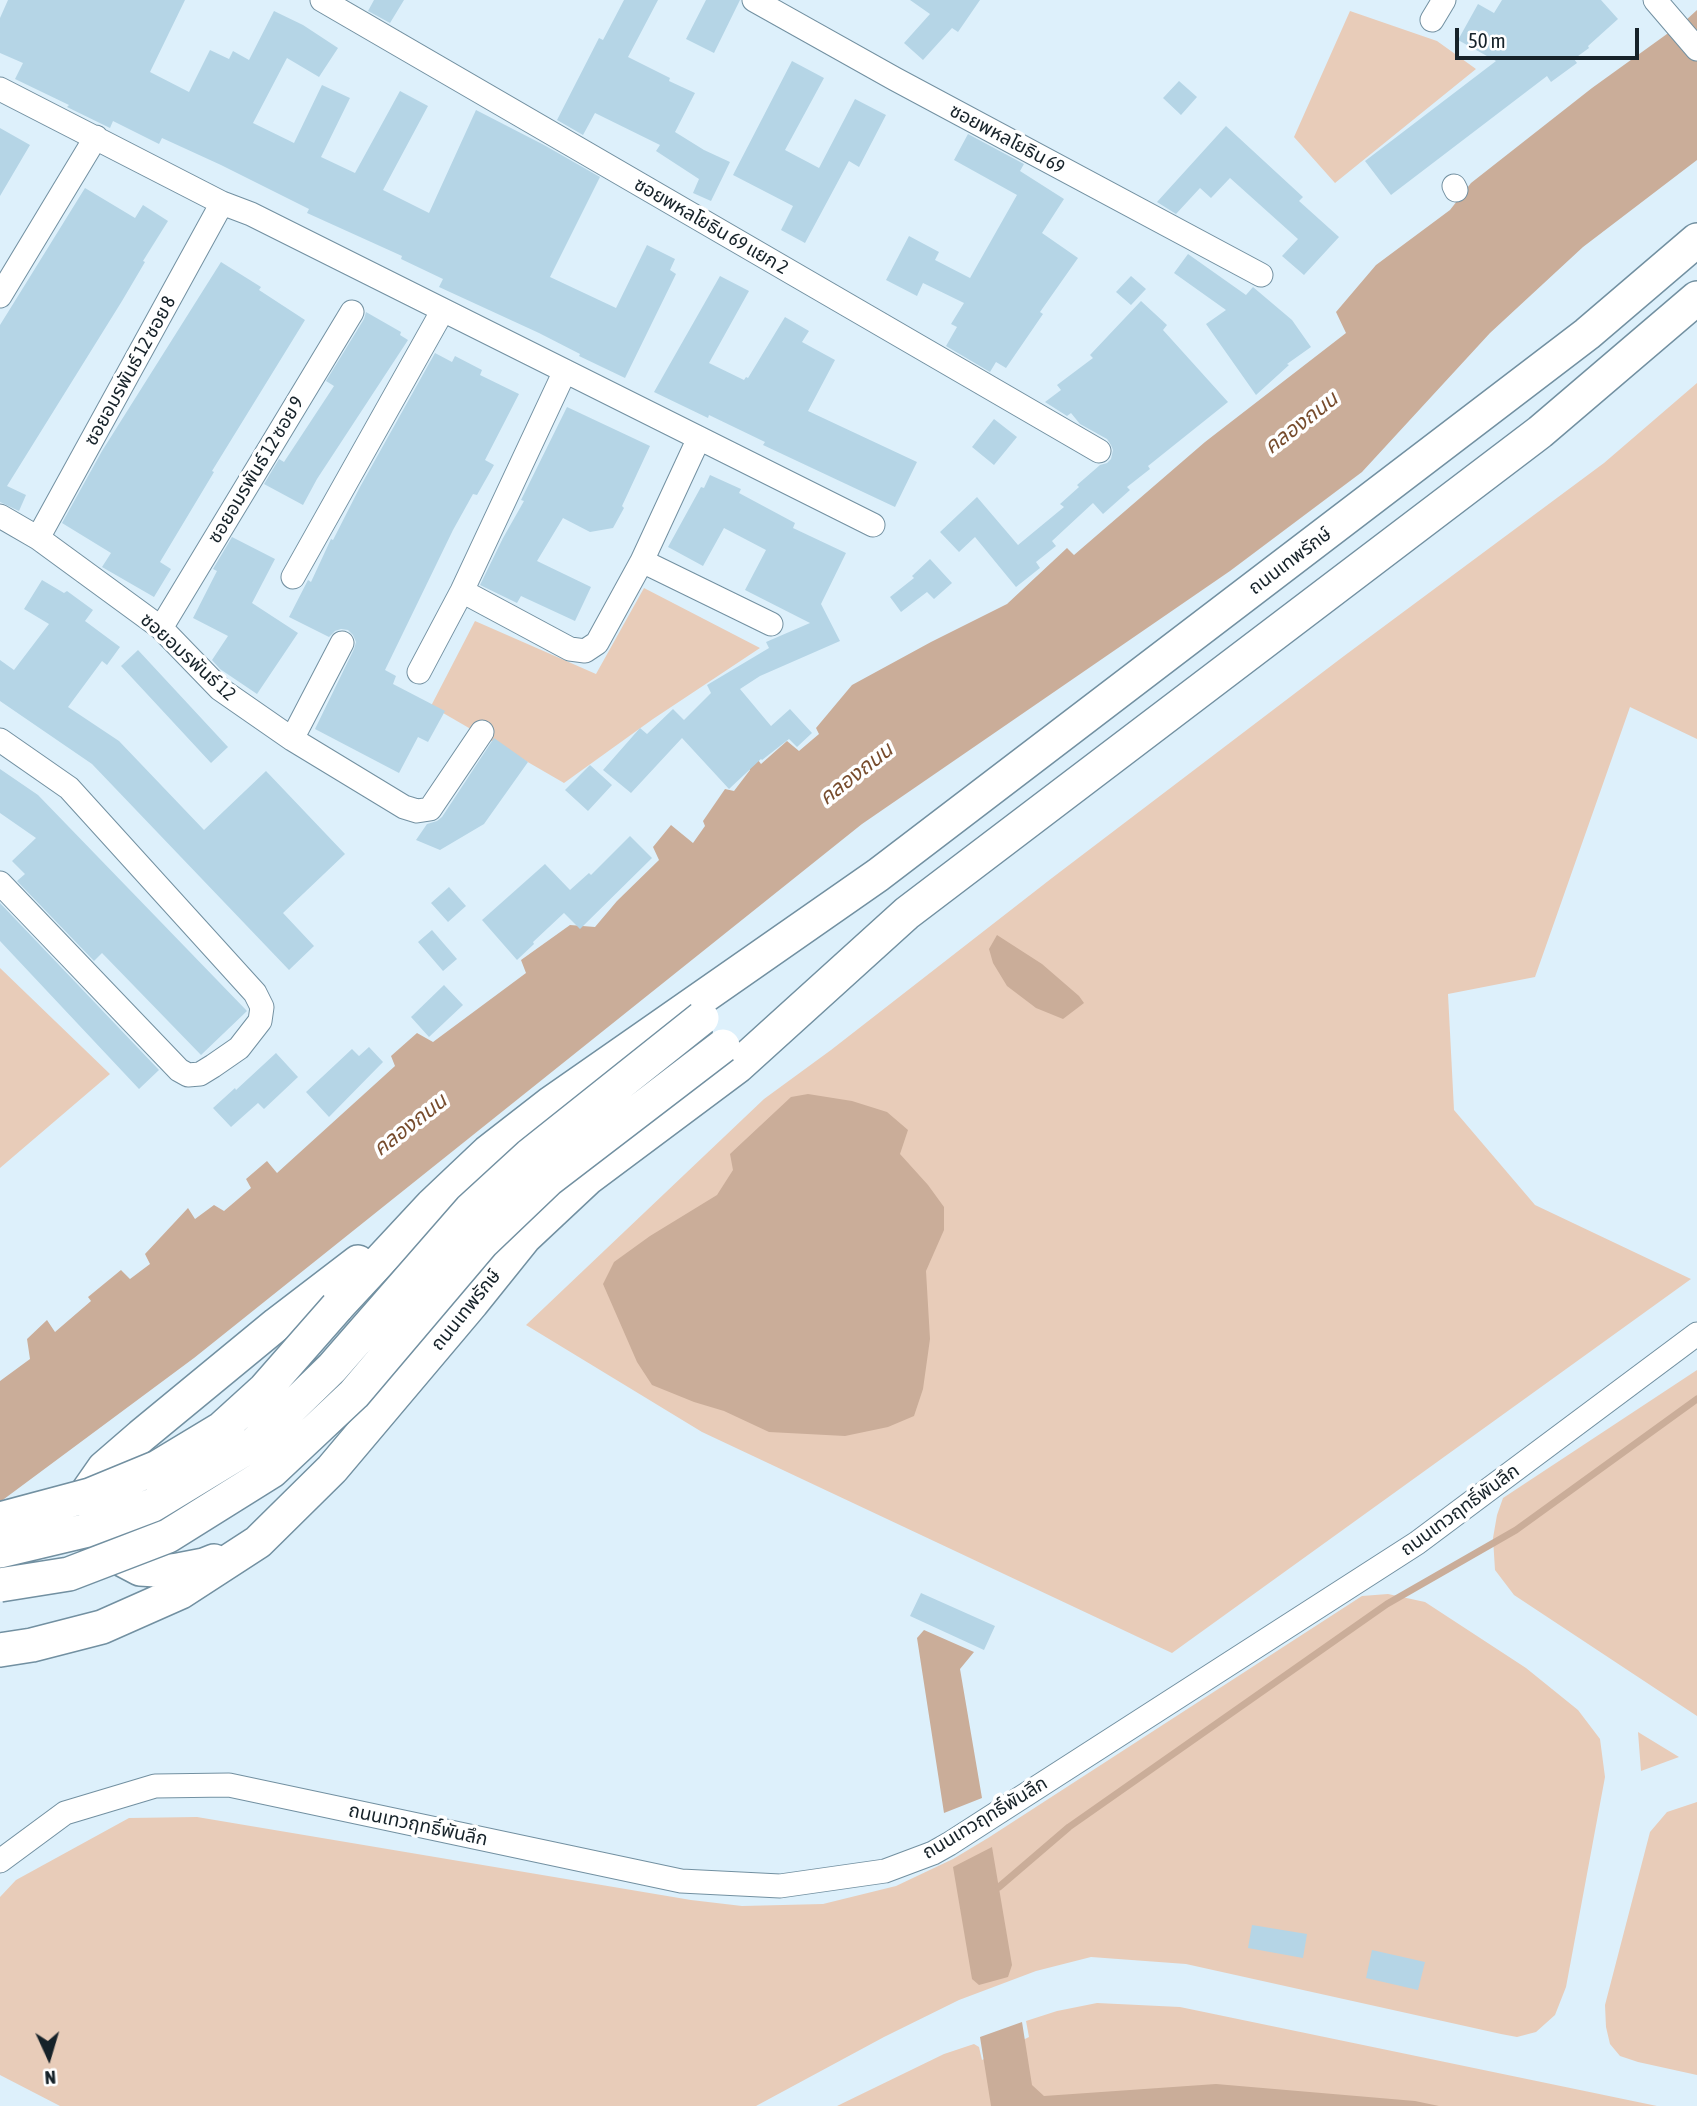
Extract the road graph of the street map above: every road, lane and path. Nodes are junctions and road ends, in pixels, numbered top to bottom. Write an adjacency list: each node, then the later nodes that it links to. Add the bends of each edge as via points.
1 (322, 0): 18 (street, ซอยพหลโยธิน 69 แยก 2)
2 (754, 0): 11 (street, ซอยพหลโยธิน 69)
3 (1444, 0): 5 (street)
4 (1655, 0): 6 (street)
5 (1432, 20)
6 (1697, 48)
7 (0, 89): 8 (street)
8 (96, 137): 9 (street); 12 (street)
9 (222, 203): 14 (street); 21 (street, ซอยอมรพันธ์ 12 ซอย 8)
10 (1697, 240): 32 (main road, ถนนเทพรักษ์, via 1587,334)
11 (1261, 275)
12 (0, 296)
13 (1697, 298): 34 (main road, ถนนเทพรักษ์, via 1540,432)
14 (443, 310): 16 (street); 23 (street)
15 (352, 312): 26 (street, ซอยอมรพันธ์ 12 ซอย 9)
16 (565, 371): 17 (street); 24 (street)
17 (699, 438): 20 (street); 22 (street)
18 (1099, 451)
19 (0, 516): 21 (street, ซอยอมรพันธ์ 12)
20 (873, 525)
21 (38, 538): 26 (street, ซอยอมรพันธ์ 12)
22 (642, 561): 24 (street, via 597,643 585,651 570,649); 25 (street)
23 (293, 577)
24 (462, 591): 28 (street)
25 (771, 624)
26 (161, 628): 30 (street, ซอยอมรพันธ์ 12, via 220,689)
27 (342, 643): 30 (street)
28 (419, 672)
29 (482, 732): 30 (street, ซอยอมรพันธ์ 12, via 430,809 417,811)
30 (292, 739)
31 (0, 740): 33 (street, via 69,788 255,993 262,1007 260,1021 239,1048 200,1074 188,1075)
32 (878, 876): 35 (main road, ถนนเทพรักษ์, via 551,1103 488,1152); 39 (main road, ถนนเทพรักษ์, bridge, via 530,1155 470,1210 332,1368 255,1443 153,1505 84,1531)
33 (0, 883)
34 (907, 914): 38 (main road, ถนนเทพรักษ์, via 738,1066 588,1178 524,1237 332,1469); 40 (main road, ถนนเทพรักษ์, bridge, via 548,1180 482,1243 354,1394 272,1471 168,1536 69,1574)
35 (432, 1205): 37 (main road, ถนนเทพรักษ์, bridge, via 265,1389 221,1429 158,1467 90,1495); 38 (main road, via 141,1436 104,1468 89,1491 86,1513 94,1536 104,1550 140,1569 173,1571 204,1565)
36 (1697, 1334): 42 (street, ถนนเทวฤทธิ์พันลึก, via 1417,1543 949,1844 886,1871 780,1885 681,1881 229,1785 155,1786 65,1813)
37 (0, 1519)
38 (258, 1542): 41 (main road, ถนนเทพรักษ์, via 181,1592 102,1627)
39 (0, 1551)
40 (0, 1585)
41 (16, 1648)
42 (0, 1861)

